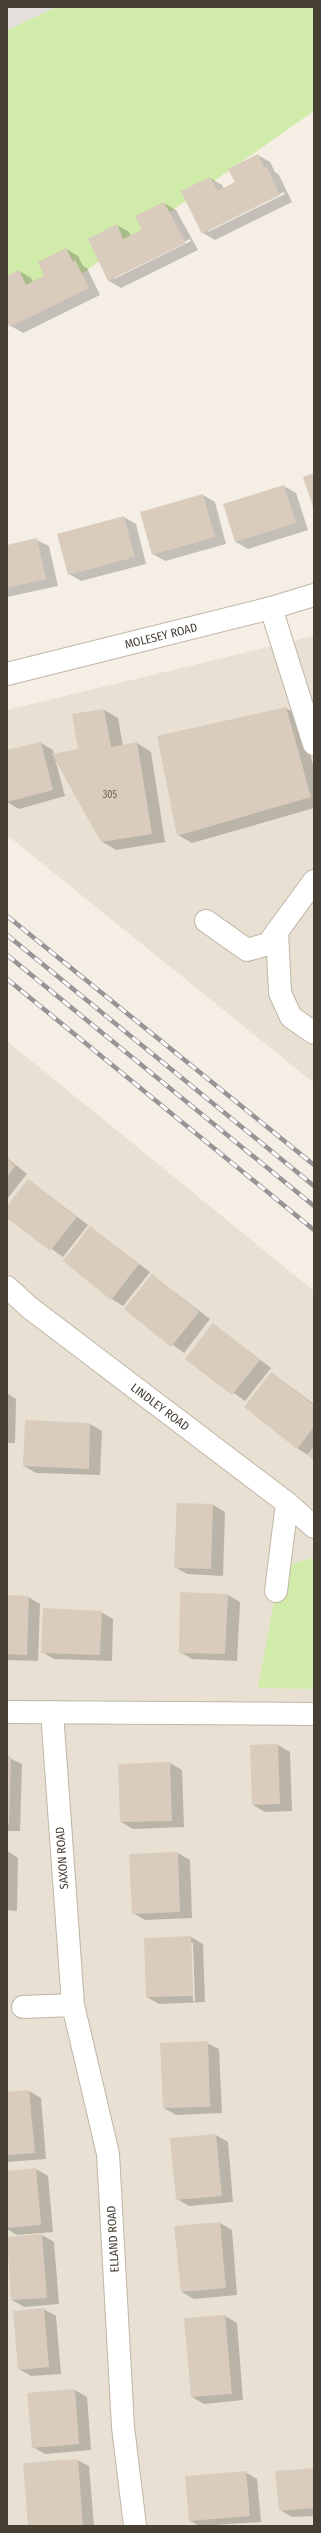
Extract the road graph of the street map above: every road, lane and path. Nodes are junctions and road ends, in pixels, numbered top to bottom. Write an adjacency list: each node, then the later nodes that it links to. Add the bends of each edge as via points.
1 (314, 595): 2 (street, MOLESEY ROAD)
2 (271, 608): 3 (street, MOLESEY ROAD); 4 (street)
3 (7, 674)
4 (314, 744)
5 (314, 881): 7 (street)
6 (206, 921): 7 (street, via 247,950 268,944)
7 (277, 931): 8 (street, via 280,993 291,1017)
8 (314, 1033)
9 (7, 1287): 10 (street, LINDLEY ROAD)
10 (30, 1308): 11 (street); 12 (street, LINDLEY ROAD)
11 (7, 1312)
12 (287, 1503): 13 (street, LINDLEY ROAD); 14 (street)
13 (314, 1527)
14 (276, 1591)
15 (7, 1712): 16 (street)
16 (52, 1712): 17 (street); 18 (street, SAXON ROAD)
17 (314, 1714)
18 (73, 2005): 19 (street); 20 (street, ELLAND ROAD, via 108,2154 123,2427)
19 (23, 2007)
20 (135, 2526)

